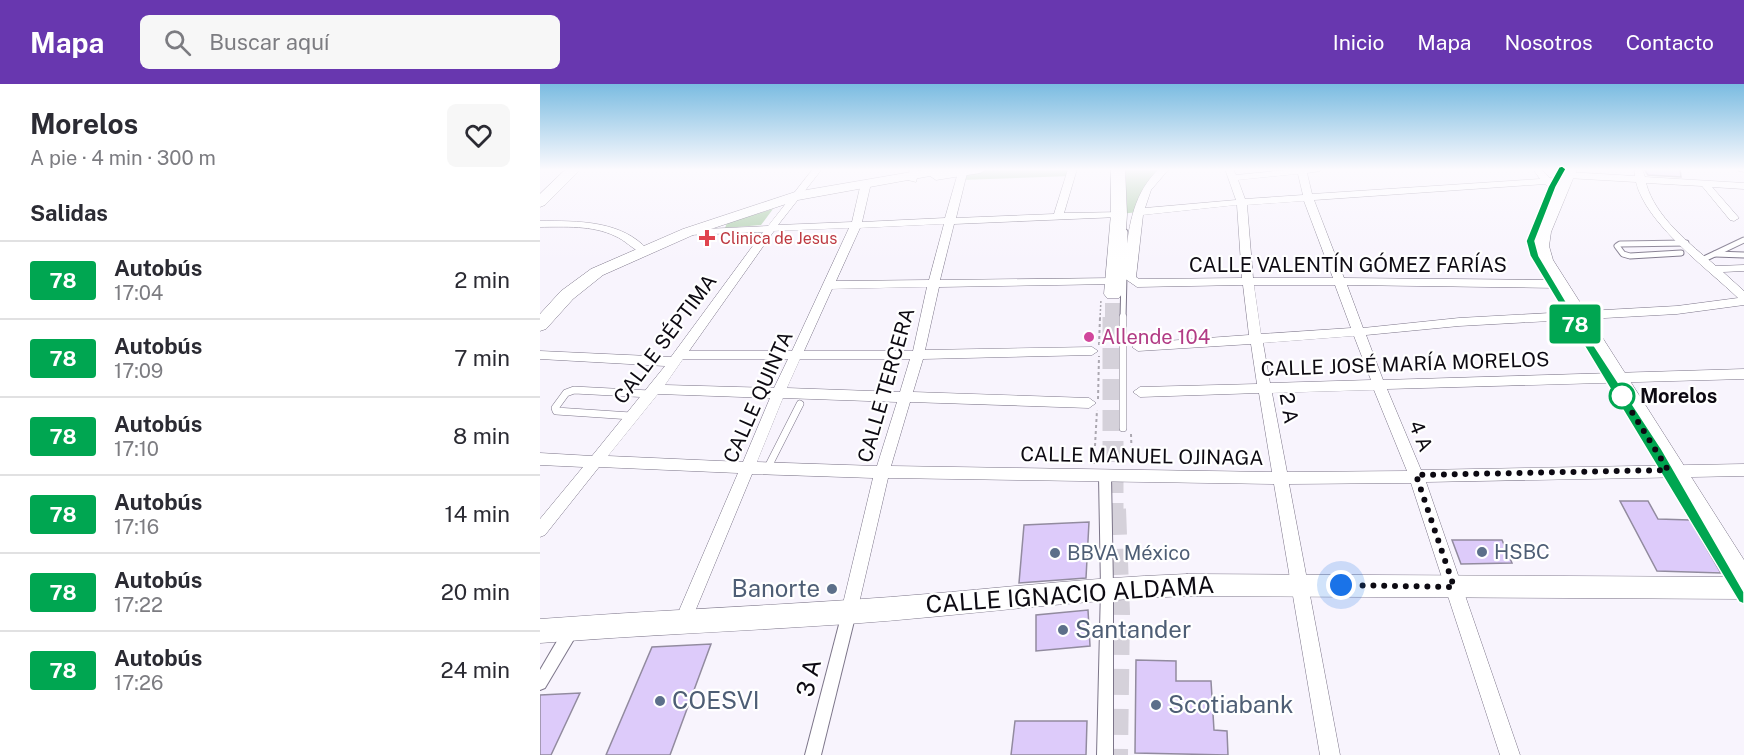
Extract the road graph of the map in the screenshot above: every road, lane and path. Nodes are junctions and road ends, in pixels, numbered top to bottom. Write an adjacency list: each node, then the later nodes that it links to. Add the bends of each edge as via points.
1 (781, 200): 23 (main road)
2 (791, 200): 22 (street, CALLE SÉPTIMA)
3 (862, 200): 21 (street, CALLE QUINTA)
4 (954, 200): 19 (street, CALLE TERCERA)
5 (1063, 200): 16 (street)
6 (1122, 200): 18 (main road)
7 (1124, 200): 18 (lane)
8 (1145, 200): 15 (street)
9 (1264, 200): 14 (street)
10 (1309, 200): 32 (street, 4 A)
11 (1553, 200): 35 (main road, via 1541,246)
12 (1649, 200): 25 (street)
13 (1719, 200): 17 (street)
14 (1241, 202): 15 (street); 33 (street, 2 A)
15 (1139, 212): 33 (street, CALLE VALENTÍN GÓMEZ FARÍAS, via 1130,278 1137,283)
16 (1058, 218): 18 (street); 19 (street)
17 (1734, 218)
18 (1124, 220): 37 (main road); 60 (lane)
19 (951, 221): 21 (street); 34 (street, CALLE TERCERA)
20 (540, 224): 26 (street, via 608,227 629,237)
21 (856, 225): 22 (street); 36 (street, CALLE QUINTA)
22 (771, 228): 23 (street); 48 (street, CALLE SÉPTIMA)
23 (688, 232): 26 (main road)
24 (1744, 240): 27 (lane)
25 (1684, 248): 25 (lane, via 1620,244 1617,246 1630,256); 29 (street)
26 (643, 250): 40 (main road, via 597,272)
27 (1715, 254): 28 (lane); 29 (lane)
28 (1744, 255)
29 (1704, 259): 31 (street)
30 (1744, 268): 31 (street)
31 (1716, 269): 38 (street)
32 (1340, 281): 33 (street, CALLE VALENTÍN GÓMEZ FARÍAS); 35 (street, CALLE VALENTÍN GÓMEZ FARÍAS); 41 (street, 4 A)
33 (1248, 282): 42 (street, 2 A)
34 (934, 283): 36 (street); 37 (street); 47 (street, CALLE TERCERA)
35 (1555, 284): 39 (main road)
36 (830, 285): 45 (street, CALLE QUINTA)
37 (1109, 285): 69 (path)
38 (1744, 299): 39 (street, via 1666,311)
39 (1573, 314): 41 (street); 50 (main road)
40 (540, 325)
41 (1359, 332): 42 (street); 51 (street, 4 A)
42 (1256, 340): 43 (street); 52 (street, 2 A)
43 (1137, 347)
44 (1092, 351): 47 (street)
45 (797, 354): 47 (street); 48 (street); 54 (street, CALLE QUINTA)
46 (540, 355): 48 (street)
47 (918, 355): 56 (street, CALLE TERCERA)
48 (675, 359): 53 (street, CALLE SÉPTIMA)
49 (1744, 374): 50 (street, CALLE JOSÉ MARÍA MORELOS)
50 (1615, 377): 51 (street, CALLE JOSÉ MARÍA MORELOS); 65 (main road)
51 (1378, 383): 52 (street, CALLE JOSÉ MARÍA MORELOS); 68 (street, 4 A)
52 (1266, 388): 55 (street, CALLE JOSÉ MARÍA MORELOS); 70 (street, 2 A)
53 (652, 391): 54 (street); 59 (street, CALLE SÉPTIMA); 59 (lane, via 574,390 566,393 555,408)
54 (780, 392): 56 (street); 63 (street, CALLE QUINTA)
55 (1140, 392)
56 (907, 396): 57 (street); 67 (street, CALLE TERCERA)
57 (1089, 403)
58 (800, 404): 64 (lane)
59 (631, 416): 62 (street, CALLE SÉPTIMA)
60 (1123, 428)
61 (540, 459): 62 (street, CALLE MANUEL OJINAGA)
62 (595, 462): 63 (street, CALLE MANUEL OJINAGA); 71 (street, CALLE SÉPTIMA)
63 (748, 466): 64 (street, CALLE MANUEL OJINAGA); 77 (street, CALLE QUINTA)
64 (768, 467): 67 (street, CALLE MANUEL OJINAGA)
65 (1672, 470): 66 (street, CALLE MANUEL OJINAGA); 68 (street, CALLE MANUEL OJINAGA); 75 (main road)
66 (1744, 470)
67 (882, 472): 69 (street, CALLE MANUEL OJINAGA); 76 (street, CALLE TERCERA)
68 (1416, 475): 70 (street, CALLE MANUEL OJINAGA); 72 (street, 4 A)
69 (1099, 476): 70 (street, CALLE MANUEL OJINAGA); 73 (street)
70 (1281, 478): 74 (street, 2 A)
71 (540, 530)
72 (1454, 587): 74 (main road, CALLE IGNACIO ALDAMA); 75 (main road, CALLE IGNACIO ALDAMA); 84 (street, 4 A)
73 (1107, 588): 74 (main road, CALLE IGNACIO ALDAMA); 76 (main road, CALLE IGNACIO ALDAMA); 82 (street)
74 (1312, 588): 83 (street, 2 A)
75 (1743, 589)
76 (849, 612): 77 (main road, CALLE IGNACIO ALDAMA); 81 (street, 3 A)
77 (683, 620): 78 (main road, CALLE IGNACIO ALDAMA)
78 (572, 629): 79 (main road, CALLE IGNACIO ALDAMA); 80 (street)
79 (540, 631)
80 (540, 683)
81 (813, 755)
82 (1105, 755)
83 (1330, 755)
84 (1510, 755)

